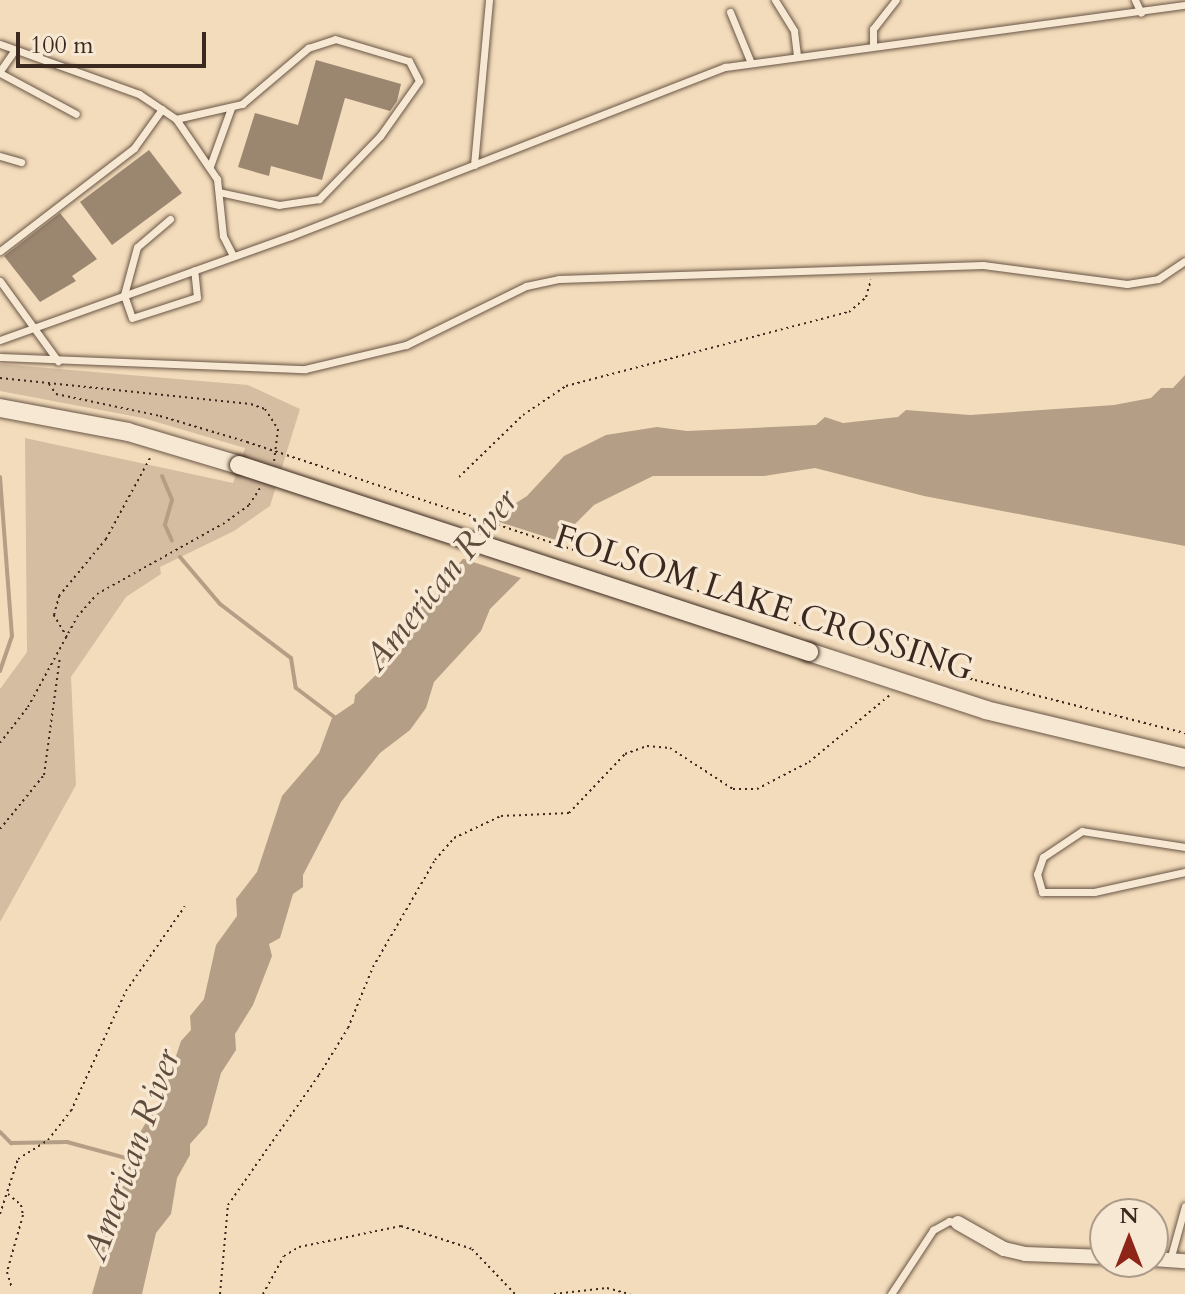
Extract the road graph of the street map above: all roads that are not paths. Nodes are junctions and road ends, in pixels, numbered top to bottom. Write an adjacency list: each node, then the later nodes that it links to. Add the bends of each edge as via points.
1 (489, 0): 20 (lane)
2 (775, 0): 11 (lane, via 794,31)
3 (896, 0): 9 (lane, via 873,29)
4 (1135, 0): 7 (lane)
5 (1185, 5): 7 (lane)
6 (730, 12): 12 (lane)
7 (1141, 13): 9 (lane)
8 (0, 44): 10 (lane)
9 (873, 46): 11 (lane)
10 (14, 51): 13 (lane); 15 (lane, via 139,94)
11 (797, 57): 12 (lane)
12 (751, 63): 20 (lane, via 698,75)
13 (0, 72): 16 (lane)
14 (232, 108): 17 (lane); 21 (lane); 22 (lane, via 272,83 308,48 335,39 409,61 419,81 380,136 319,199 279,205)
15 (162, 109): 17 (lane); 24 (lane, via 134,148)
16 (76, 114)
17 (176, 119): 21 (lane)
18 (0, 156): 19 (lane)
19 (21, 162)
20 (474, 165): 25 (lane)
21 (210, 166): 22 (lane)
22 (219, 192): 25 (lane, via 223,236)
23 (170, 219): 29 (lane, via 137,247)
24 (0, 251)
25 (233, 256): 27 (lane)
26 (1185, 261): 33 (lane, via 1158,279 1127,284 983,265 559,279 526,286 406,345 305,369)
27 (194, 270): 29 (lane); 29 (lane, via 197,297 138,319 132,318)
28 (0, 281): 30 (lane)
29 (124, 295): 30 (lane)
30 (33, 327): 31 (lane); 33 (lane)
31 (0, 340)
32 (0, 357): 33 (lane)
33 (58, 361)
34 (1, 409): 35 (main road, FOLSOM LAKE CROSSING, bridge, via 128,432 904,684 1040,725)
35 (1185, 758)
36 (1185, 847): 37 (lane, via 1082,831 1043,857 1037,874 1042,892 1094,892)
37 (1185, 872)
38 (1185, 1206): 41 (lane)
39 (958, 1223): 40 (street, via 1014,1252); 42 (lane, via 942,1223 933,1230)
40 (1089, 1256)
41 (1178, 1260)
42 (891, 1294)

